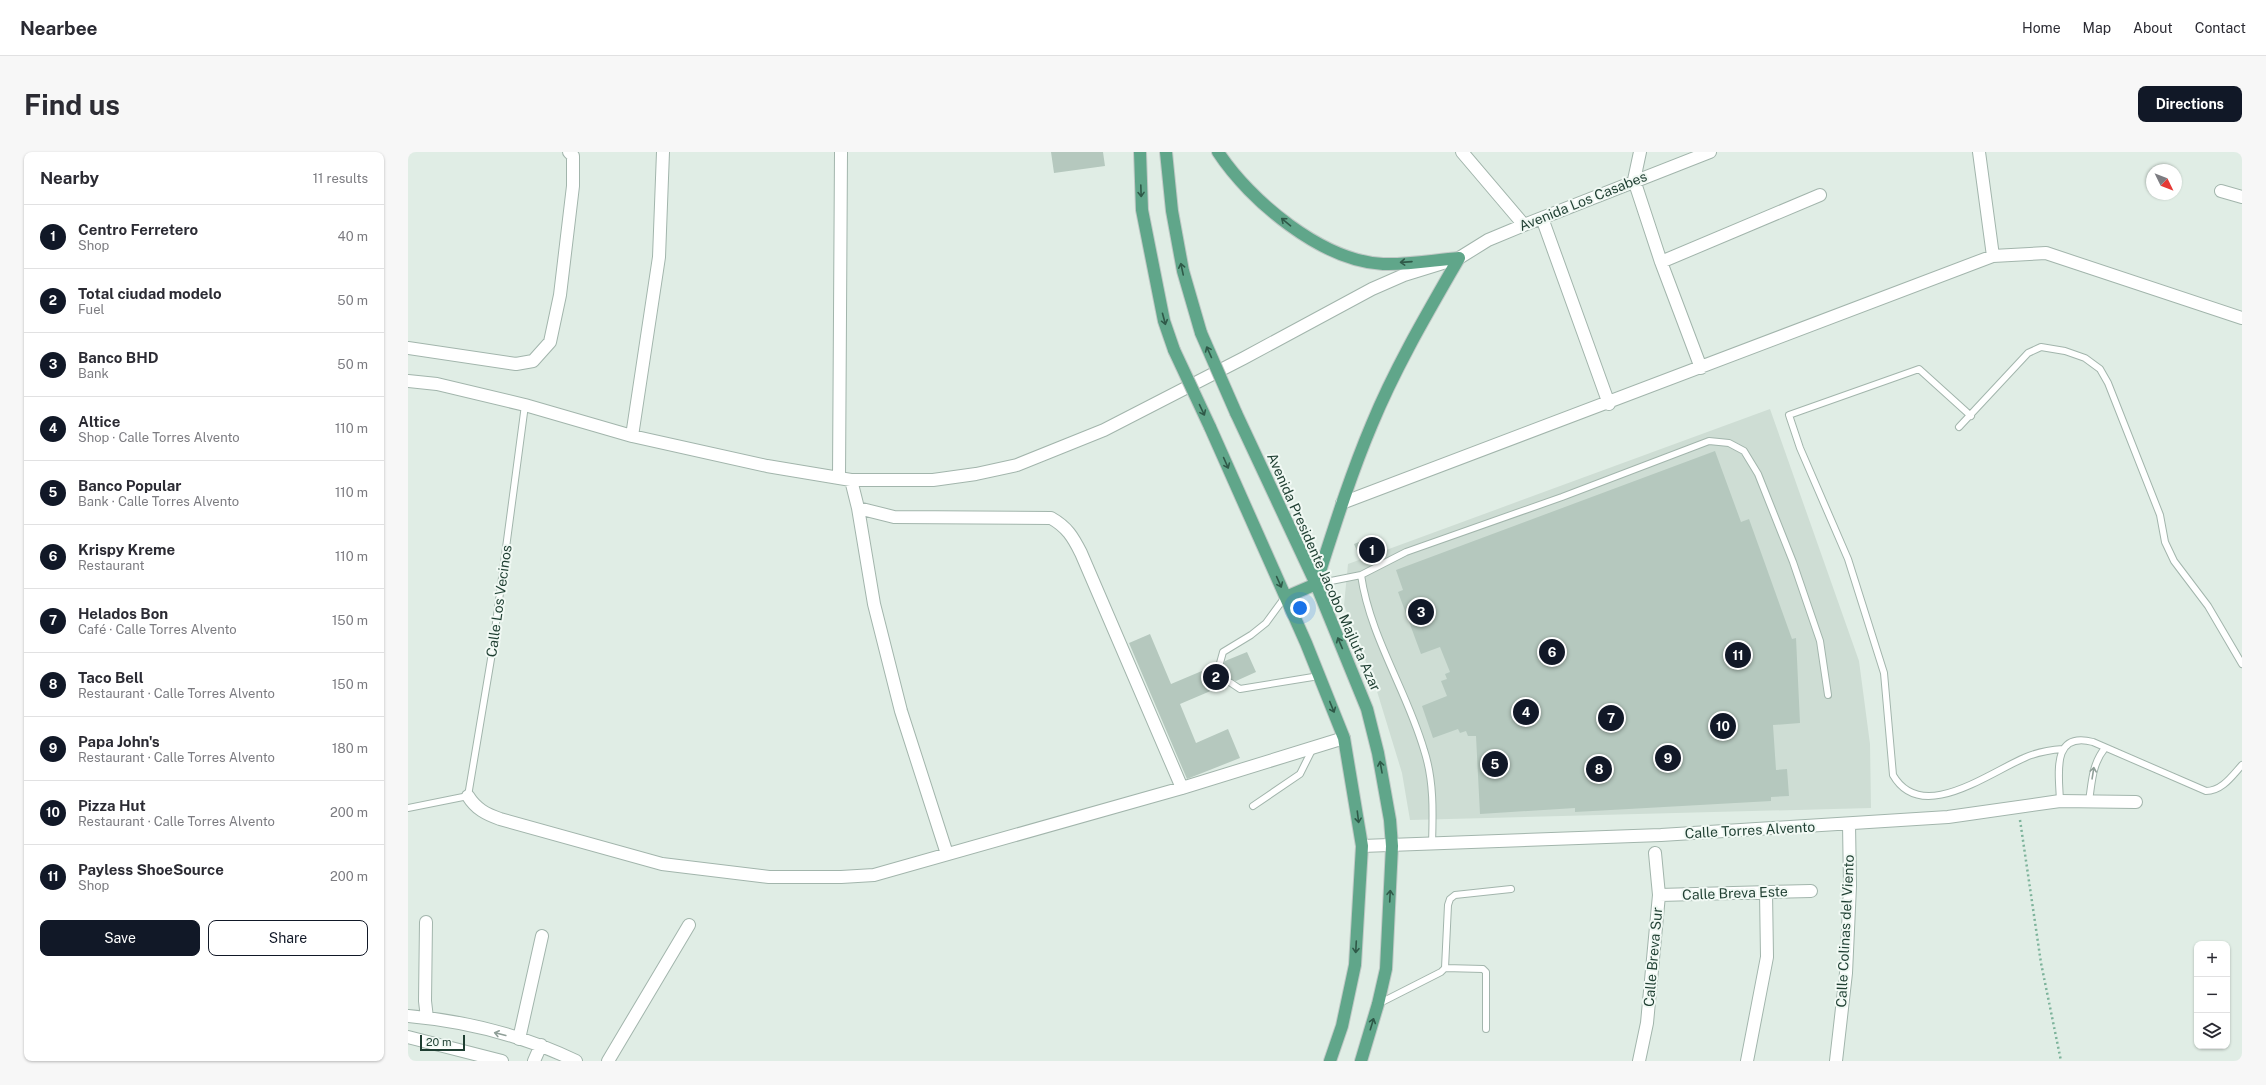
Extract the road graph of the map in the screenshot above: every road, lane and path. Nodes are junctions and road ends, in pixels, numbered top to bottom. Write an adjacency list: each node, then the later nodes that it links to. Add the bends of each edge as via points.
1 (569, 152): 21 (street, via 573,156 573,186 560,295 550,342 533,361 516,364)
2 (663, 152): 28 (street, via 659,256)
3 (841, 152): 29 (street)
4 (1140, 152): 34 (main road, one-way to 34, bridge, via 1142,210 1164,321 1174,350)
5 (1166, 152): 33 (main road, Avenida Presidente Jacobo Majluta Azar, one-way to 5, bridge, via 1201,333 1183,271 1172,211)
6 (1218, 152): 18 (main road, one-way to 6, via 1382,264 1342,254 1297,231 1249,190 1229,169)
7 (1462, 152): 16 (street)
8 (1640, 152): 11 (street)
9 (1710, 152): 11 (street, Avenida Los Casabes)
10 (1979, 152): 17 (street)
11 (1634, 180): 15 (street, Avenida Los Casabes); 19 (street)
12 (2221, 191): 14 (street)
13 (1820, 195): 19 (street)
14 (2242, 198)
15 (1542, 218): 16 (street, Avenida Los Casabes); 24 (street)
16 (1524, 224): 18 (street, Avenida Los Casabes, via 1488,240)
17 (1993, 256): 20 (street, via 2046,253); 22 (street)
18 (1459, 258): 29 (street, Avenida Los Casabes, via 1404,275 1372,289 1104,430 1017,465 933,480); 30 (main road, via 1389,386)
19 (1661, 262): 22 (street)
20 (2242, 318)
21 (408, 348)
22 (1701, 368): 24 (street)
23 (408, 381): 25 (street, Avenida Los Casabes, via 437,384)
24 (1609, 404): 30 (street)
25 (525, 405): 28 (street, Avenida Los Casabes); 46 (lane, Calle Los Vecinos, via 492,653)
26 (1971, 416): 27 (lane); 36 (lane, via 2028,353 2041,347 2085,358 2100,369 2108,383 2160,515 2165,542 2174,561 2208,606); 43 (lane, via 1918,369 1789,414 1800,448 1848,559 1884,673 1893,775 1900,786 1920,797 1935,797 1972,784 2024,758 2048,750)
27 (1959, 427)
28 (632, 436): 29 (street, Avenida Los Casabes, via 767,466)
29 (845, 479): 31 (street)
30 (1342, 503): 33 (main road)
31 (858, 508): 45 (street, via 894,517 1051,518 1061,524 1070,532 1081,554); 58 (street, via 874,604 901,711)
32 (1361, 576): 33 (lane); 39 (lane, via 1406,552 1562,497 1709,441 1729,443 1744,451 1758,474 1793,562 1820,641); 54 (lane, via 1370,617 1425,750 1433,807)
33 (1316, 584): 34 (main road); 56 (main road, Avenida Presidente Jacobo Majluta Azar, one-way to 33, via 1378,753 1367,709)
34 (1286, 597): 35 (lane, via 1266,623 1222,652); 37 (main road)
35 (1220, 663)
36 (2242, 664)
37 (1319, 676): 38 (lane, via 1240,688); 40 (main road, one-way to 40)
38 (1231, 683)
39 (1828, 695)
40 (1344, 738): 41 (street); 55 (main road, one-way to 55)
41 (1314, 747): 45 (street); 50 (lane, via 1300,774)
42 (2105, 748): 43 (lane, via 2080,739 2070,742); 44 (lane, via 2206,791 2220,788); 48 (lane, one-way to 42, via 2094,767)
43 (2063, 749): 47 (lane, via 2059,758)
44 (2242, 765)
45 (1182, 788): 58 (street)
46 (468, 796): 51 (lane); 58 (street, via 473,805 500,819 662,864 769,877 874,875)
47 (2060, 801): 48 (street, Calle Torres Alvento); 52 (street, Calle Torres Alvento)
48 (2089, 802): 49 (street, Calle Torres Alvento)
49 (2136, 802)
50 (1253, 806)
51 (408, 808)
52 (2018, 808): 53 (street, Calle Torres Alvento, via 1948,817); 83 (path, via 2041,963)
53 (1849, 824): 54 (street, Calle Torres Alvento); 82 (street, Calle Colinas del Viento, via 1850,886 1846,973)
54 (1432, 844): 56 (street, Calle Torres Alvento)
55 (1362, 846): 56 (street, Calle Torres Alvento); 78 (main road, one-way to 78, via 1355,965 1342,1026)
56 (1392, 846): 67 (main road, Avenida Presidente Jacobo Majluta Azar, one-way to 56, via 1386,969)
57 (1655, 853): 62 (street, Calle Breva Sur)
58 (947, 854)
59 (1511, 889): 66 (lane, via 1455,895 1450,899)
60 (1811, 891): 61 (street, Calle Breva Este)
61 (1766, 892): 62 (street, Calle Breva Este); 81 (street, via 1767,957)
62 (1659, 895): 80 (street, Calle Breva Sur, via 1647,1023)
63 (426, 922): 69 (street)
64 (689, 925): 77 (street)
65 (542, 936): 72 (street)
66 (1445, 968): 67 (lane); 70 (lane, via 1482,969 1486,972)
67 (1378, 1004): 79 (main road, Avenida Presidente Jacobo Majluta Azar, one-way to 67)
68 (408, 1016): 69 (street)
69 (427, 1018): 72 (street, one-way to 69)
70 (1486, 1029)
71 (408, 1037): 74 (street)
72 (520, 1039): 73 (street)
73 (541, 1045): 75 (street); 76 (street)
74 (502, 1061)
75 (534, 1061)
76 (576, 1061)
77 (608, 1061)
78 (1330, 1061)
79 (1361, 1061)
80 (1639, 1061)
81 (1747, 1061)
82 (1836, 1061)
83 (2061, 1061)

